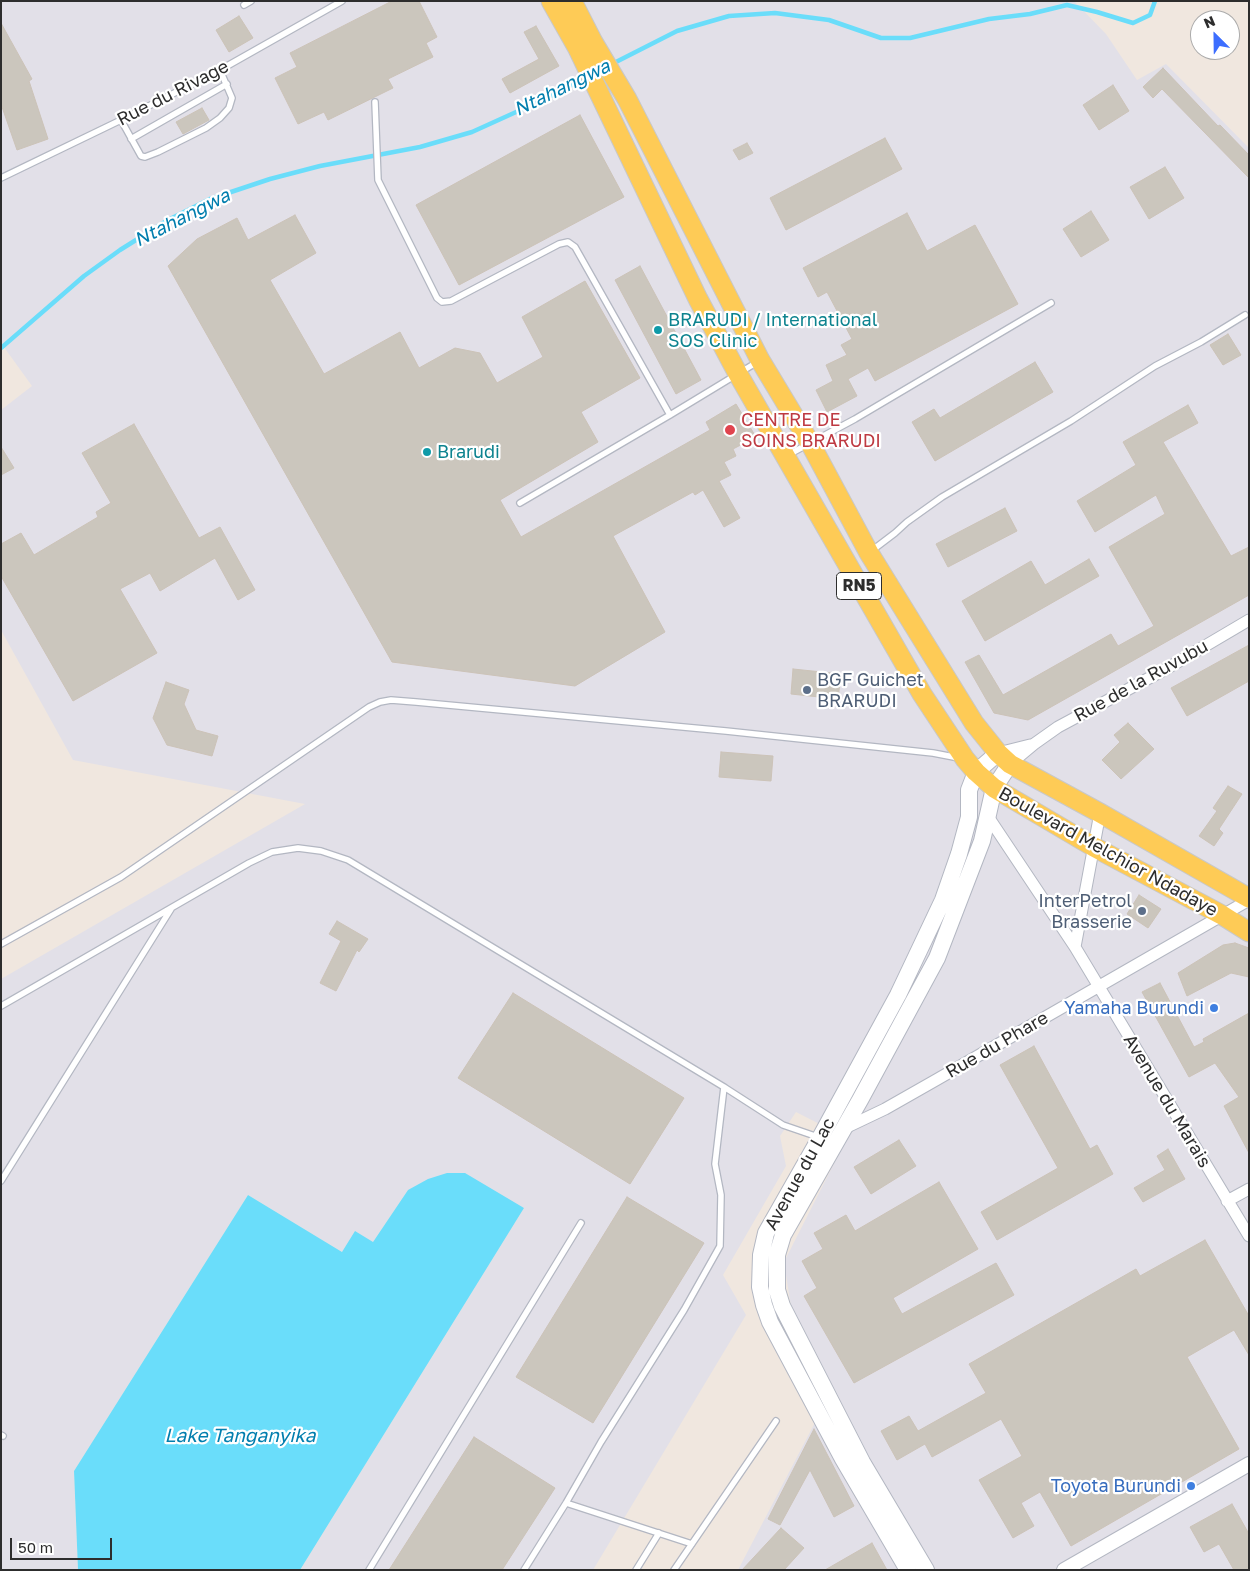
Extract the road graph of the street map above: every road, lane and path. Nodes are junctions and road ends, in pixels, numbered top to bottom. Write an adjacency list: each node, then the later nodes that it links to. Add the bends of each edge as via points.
1 (251, 1): 5 (lane)
2 (342, 1): 7 (lane, Rue du Rivage)
3 (551, 1): 6 (main road, RN5)
4 (572, 1): 6 (main road, RN5)
5 (244, 6)
6 (585, 44): 15 (main road, Boulevard Melchior Ndadaye / RN5, via 627,99); 16 (main road, Boulevard Melchior Ndadaye / RN5, via 609,111)
7 (220, 70): 8 (lane); 10 (lane, Rue du Rivage)
8 (226, 84): 11 (lane); 11 (lane, via 232,98 229,108 206,128 145,157 141,156)
9 (375, 102): 17 (lane, via 378,180 437,298 442,302 451,301 559,244 572,244)
10 (121, 120): 11 (lane); 12 (lane, Rue du Rivage)
11 (131, 139)
12 (1, 178)
13 (1050, 303): 18 (lane)
14 (1245, 315): 21 (lane, via 1155,366 942,497)
15 (760, 360): 16 (lane); 18 (main road, Boulevard Melchior Ndadaye / RN5)
16 (738, 374): 17 (lane); 19 (main road, Boulevard Melchior Ndadaye / RN5)
17 (670, 415): 20 (lane)
18 (810, 443): 19 (lane); 21 (main road, Boulevard Melchior Ndadaye / RN5)
19 (786, 456): 25 (main road, Boulevard Melchior Ndadaye / RN5, via 922,694)
20 (520, 503)
21 (869, 553): 24 (main road, Boulevard Melchior Ndadaye / RN5, via 974,723)
22 (1249, 620): 23 (street, Rue de la Ruvubu)
23 (1034, 744): 24 (street, Rue de la Ruvubu); 24 (street, Rue de la Ruvubu)
24 (1004, 758): 25 (main road); 26 (main road, Avenue du Lac); 27 (main road, Boulevard Melchior Ndadaye / RN5)
25 (971, 766): 26 (main road, Boulevard Melchior Ndadaye / RN5); 34 (lane, via 933,753 416,702 380,702 121,877); 40 (main road, Avenue du Lac, via 969,817 943,900 898,995)
26 (994, 788): 28 (main road, Avenue du Lac); 29 (main road, Boulevard Melchior Ndadaye / RN5)
27 (1100, 813): 29 (street); 30 (main road, Boulevard Melchior Ndadaye / RN5)
28 (987, 815): 35 (street, Avenue du Marais); 39 (main road, Avenue du Lac, via 979,850 937,958)
29 (1094, 847): 32 (main road, Boulevard Melchior Ndadaye / RN5); 35 (street)
30 (1249, 899): 32 (street, Rue du Phare)
31 (172, 907): 37 (lane); 38 (lane, via 272,852 298,848 330,854 348,860); 41 (lane)
32 (1222, 916): 33 (main road, Boulevard Melchior Ndadaye / RN5); 36 (street, Rue du Phare)
33 (1249, 932)
34 (1, 944)
35 (1075, 947): 36 (street, Avenue du Marais)
36 (1099, 986): 39 (street, Rue du Phare, via 919,1090); 43 (street, Avenue du Marais)
37 (1, 1006)
38 (724, 1088): 40 (lane, via 783,1125); 49 (lane, via 715,1164 721,1195 720,1246)
39 (842, 1130): 40 (street, Rue du Phare); 47 (main road, Avenue du Lac, via 783,1234 776,1276 776,1290 782,1306)
40 (820, 1138): 47 (main road, Avenue du Lac, via 766,1232 760,1287 770,1322)
41 (1, 1181)
42 (1249, 1189): 43 (street)
43 (1227, 1201): 45 (street, Avenue du Marais)
44 (581, 1223): 52 (lane)
45 (1249, 1236)
46 (776, 1421): 51 (lane)
47 (835, 1426): 56 (main road, Avenue du Lac); 57 (main road, Avenue du Lac)
48 (1249, 1464): 58 (street)
49 (566, 1502): 50 (lane); 53 (lane)
50 (659, 1533): 51 (lane); 54 (lane)
51 (692, 1544): 55 (lane)
52 (369, 1570)
53 (524, 1570)
54 (636, 1570)
55 (674, 1570)
56 (908, 1570)
57 (926, 1570)
58 (1064, 1570)

